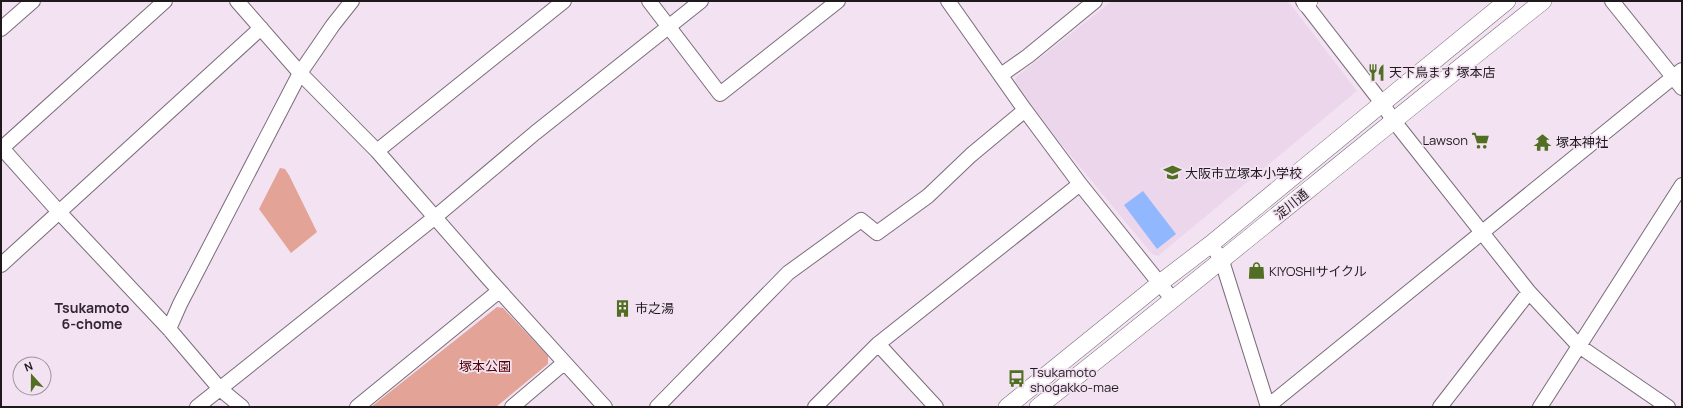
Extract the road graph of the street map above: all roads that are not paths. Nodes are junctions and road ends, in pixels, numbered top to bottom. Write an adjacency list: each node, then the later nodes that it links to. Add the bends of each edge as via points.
1 (33, 1): 17 (street)
2 (165, 1): 24 (street)
3 (237, 1): 16 (street)
4 (352, 1): 18 (street)
5 (564, 1): 25 (street)
6 (649, 1): 15 (street)
7 (700, 1): 15 (street)
8 (838, 1): 15 (street, via 720,94)
9 (948, 1): 19 (street)
10 (1094, 1): 19 (street)
11 (1507, 1): 21 (street, 淀川通)
12 (1544, 1): 23 (street, 淀川通)
13 (1612, 1): 20 (street)
14 (1306, 2): 21 (street)
15 (669, 26): 29 (street)
16 (261, 28): 18 (street); 28 (street)
17 (1, 29)
18 (300, 72): 25 (street); 38 (street)
19 (1001, 75): 22 (street)
20 (1679, 79): 30 (street)
21 (1382, 103): 23 (street); 31 (street, 淀川通)
22 (1025, 110): 26 (street); 48 (street, via 971,155 928,196 877,233 861,220 788,273)
23 (1393, 120): 30 (street); 32 (street, 淀川通)
24 (2, 148): 28 (street)
25 (378, 151): 29 (street)
26 (1080, 184): 34 (street); 39 (street)
27 (1682, 185): 40 (street)
28 (59, 212): 33 (street); 38 (street)
29 (434, 218): 35 (street); 42 (street)
30 (1483, 233): 36 (street); 53 (street)
31 (1211, 244): 32 (street); 34 (street, 淀川通)
32 (1222, 261): 37 (street, 淀川通); 53 (street)
33 (1, 265)
34 (1160, 283): 37 (street); 51 (street, 淀川通)
35 (499, 291): 41 (street); 45 (street)
36 (1529, 292): 40 (street); 54 (street)
37 (1173, 300): 52 (street, 淀川通)
38 (169, 329): 42 (street)
39 (878, 344): 49 (street); 50 (street)
40 (1579, 346): 55 (street); 56 (street)
41 (564, 363): 46 (street); 47 (street)
42 (220, 388): 43 (street); 44 (street)
43 (197, 407)
44 (242, 407)
45 (357, 407)
46 (512, 407)
47 (605, 407)
48 (657, 407)
49 (815, 407)
50 (936, 407)
51 (1007, 407)
52 (1038, 407)
53 (1268, 407)
54 (1440, 407)
55 (1540, 407)
56 (1668, 407)

